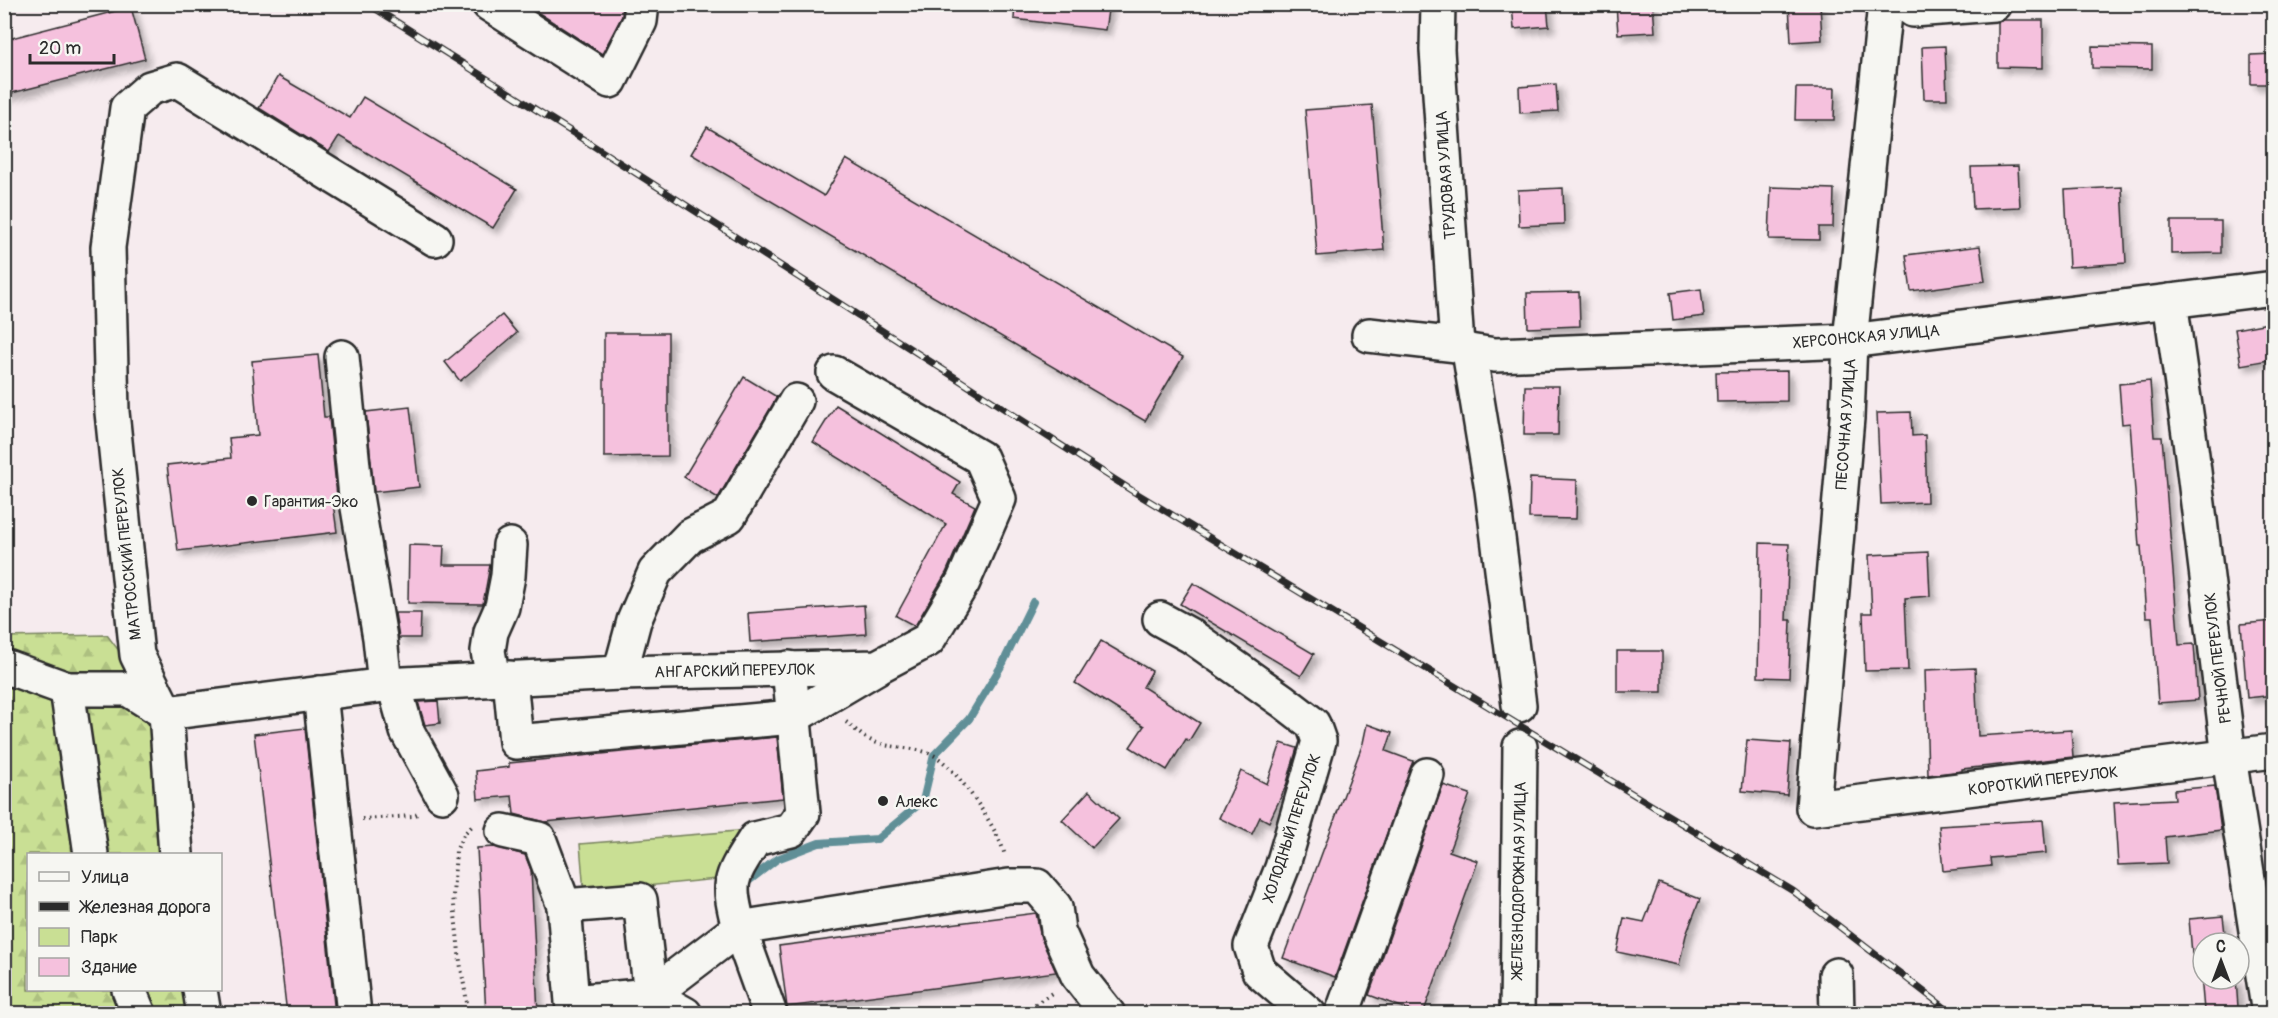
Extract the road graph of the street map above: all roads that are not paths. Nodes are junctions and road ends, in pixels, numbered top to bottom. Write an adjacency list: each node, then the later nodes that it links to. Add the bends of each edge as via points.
1 (489, 4): 2 (street, via 610,81 640,21)
2 (642, 4)
3 (1438, 4): 12 (street, ТРУДОВАЯ УЛИЦА, via 1437,50)
4 (1885, 4): 11 (street, ПЕСОЧНАЯ УЛИЦА)
5 (1905, 4): 6 (street, via 1913,10)
6 (1994, 4)
7 (435, 239): 27 (street, МАТРОССКИЙ ПЕРЕУЛОК, via 177,80 150,88 127,108 108,247 112,412 136,655)
8 (2274, 288): 9 (street, ХЕРСОНСКАЯ УЛИЦА)
9 (2170, 302): 11 (street, ХЕРСОНСКАЯ УЛИЦА); 31 (street, РЕЧНОЙ ПЕРЕУЛОК)
10 (1370, 334): 12 (street, ХЕРСОНСКАЯ УЛИЦА)
11 (1850, 340): 12 (street, ХЕРСОНСКАЯ УЛИЦА, via 1495,355); 34 (street, ПЕСОЧНАЯ УЛИЦА, via 1847,418)
12 (1463, 348): 26 (street, ТРУДОВАЯ УЛИЦА, via 1492,490)
13 (342, 357): 23 (street, via 356,496)
14 (834, 373): 19 (street, АНГАРСКИЙ ПЕРЕУЛОК, via 981,458 999,499 963,582 928,640)
15 (796, 401): 21 (street, via 729,516 690,536 655,572 634,621)
16 (510, 545): 22 (street, via 502,607 488,651)
17 (1160, 619): 50 (street, ХОЛОДНЫЙ ПЕРЕУЛОК, via 1191,636 1313,724 1319,741 1316,752 1282,868 1251,946 1259,971)
18 (4, 666): 24 (street)
19 (877, 667): 20 (street, АНГАРСКИЙ ПЕРЕУЛОК); 28 (street)
20 (789, 668): 21 (street, АНГАРСКИЙ ПЕРЕУЛОК); 28 (street)
21 (620, 673): 22 (street, АНГАРСКИЙ ПЕРЕУЛОК)
22 (501, 678): 23 (street, АНГАРСКИЙ ПЕРЕУЛОК); 28 (street, via 516,742)
23 (389, 685): 25 (street, АНГАРСКИЙ ПЕРЕУЛОК); 33 (street, via 407,731)
24 (67, 689): 27 (street, via 128,689); 36 (street)
25 (320, 693): 27 (street, АНГАРСКИЙ ПЕРЕУЛОК); 46 (street)
26 (1519, 705)
27 (166, 713): 37 (street, МАТРОССКИЙ ПЕРЕУЛОК)
28 (793, 717): 39 (street, via 803,813 791,830 755,839 733,874 730,895)
29 (1520, 747): 52 (street, ЖЕЛЕЗНОДОРОЖНАЯ УЛИЦА)
30 (2274, 751): 31 (street, КОРОТКИЙ ПЕРЕУЛОК)
31 (2229, 758): 34 (street, КОРОТКИЙ ПЕРЕУЛОК); 54 (street, РЕЧНОЙ ПЕРЕУЛОК)
32 (1427, 775): 51 (street)
33 (442, 795)
34 (1813, 808)
35 (503, 831): 38 (street, via 539,839)
36 (91, 853)
37 (176, 853)
38 (564, 906): 43 (street, via 640,900); 43 (street, via 572,1002)
39 (739, 928): 43 (street); 48 (street); 49 (street, via 1009,886 1037,886 1055,907 1058,931 1078,976)
40 (1836, 975): 53 (street)
41 (129, 991): 44 (street)
42 (200, 991): 45 (street)
43 (651, 995): 47 (street)
44 (139, 1014)
45 (204, 1014)
46 (354, 1014)
47 (685, 1014)
48 (770, 1014)
49 (1108, 1014)
50 (1309, 1014)
51 (1342, 1014)
52 (1517, 1014)
53 (1838, 1014)
54 (2269, 1014)

